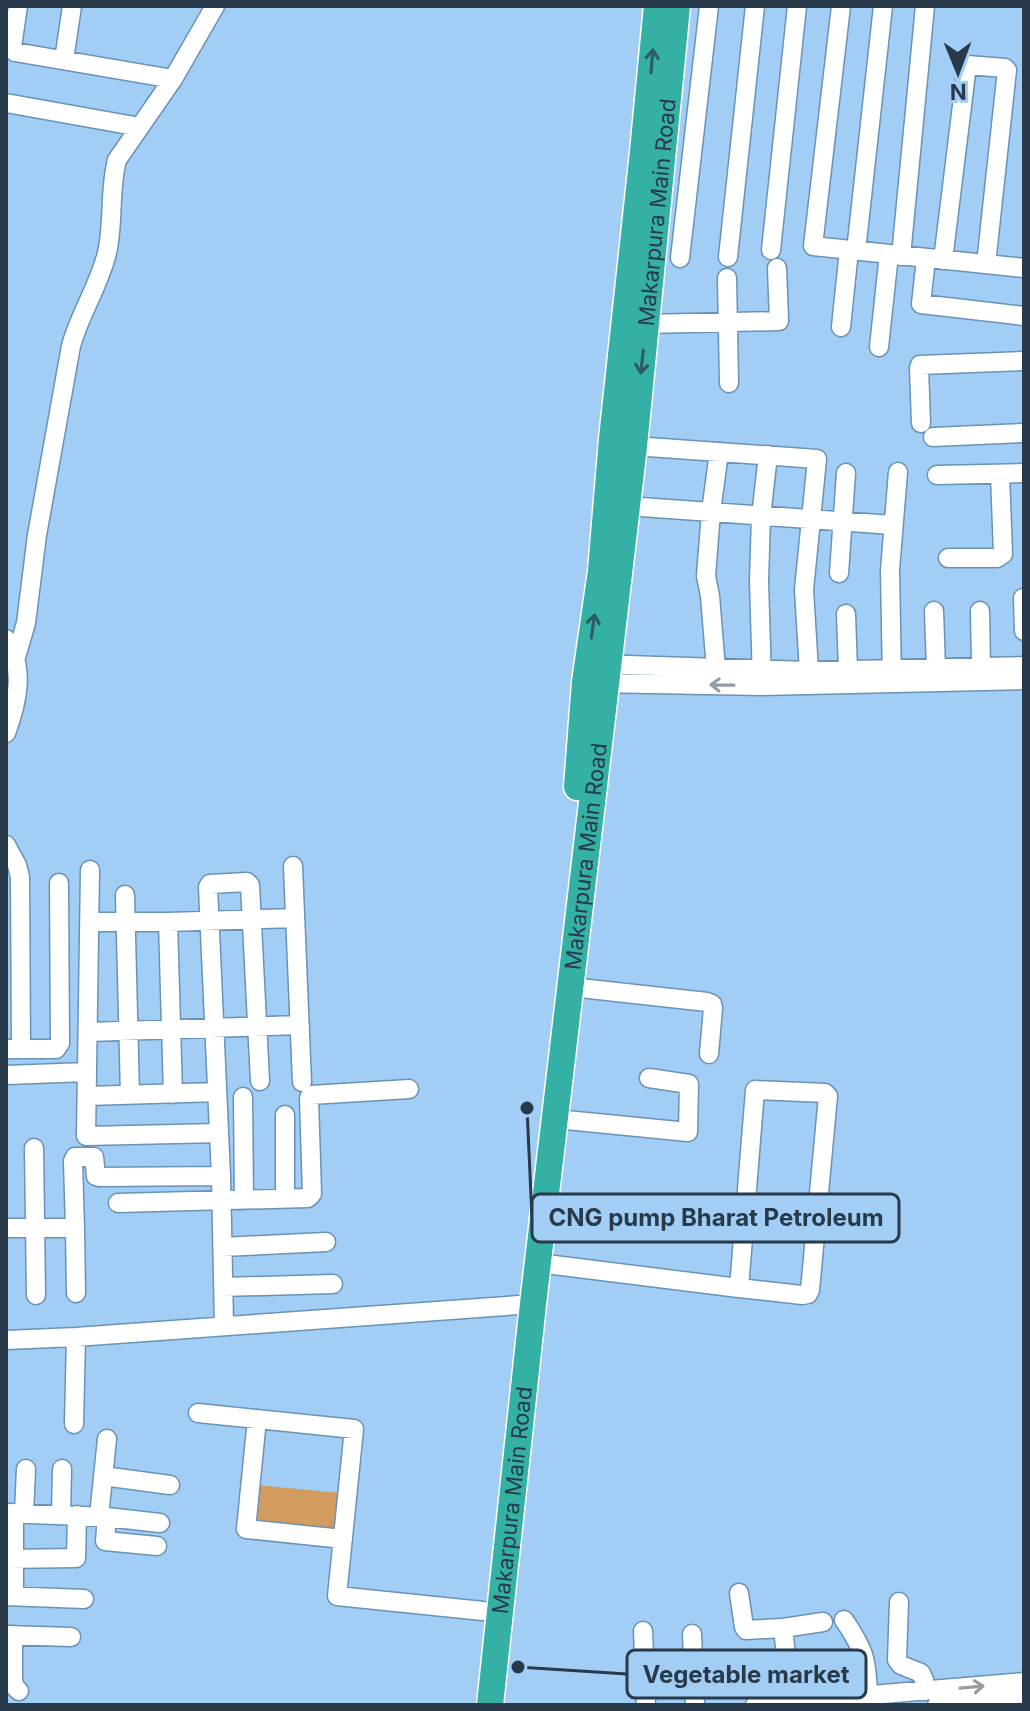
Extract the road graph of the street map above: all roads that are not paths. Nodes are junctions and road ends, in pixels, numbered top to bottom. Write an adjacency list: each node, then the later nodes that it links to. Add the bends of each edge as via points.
1 (18, 6): 12 (street, via 13,50)
2 (72, 6): 12 (street)
3 (215, 6): 13 (street)
4 (657, 6): 61 (highway, Makarpura Main Road, one-way to 4, via 612,439)
5 (677, 6): 26 (highway, Makarpura Main Road)
6 (709, 6): 19 (street)
7 (755, 6): 18 (street)
8 (797, 6): 25 (street, via 774,259 779,321)
9 (841, 6): 16 (street, via 812,245)
10 (883, 6): 16 (street)
11 (925, 6): 17 (street)
12 (64, 60): 13 (street)
13 (173, 79): 15 (street)
14 (6, 103): 15 (street)
15 (140, 127): 54 (street, via 117,160 103,268 71,346)
16 (852, 251): 17 (street); 27 (street)
17 (895, 255): 20 (street); 28 (street)
18 (728, 257)
19 (680, 258)
20 (934, 259): 21 (street); 21 (street, via 967,65 1005,68); 24 (street, via 921,304)
21 (986, 264): 22 (street)
22 (1024, 268)
23 (727, 278): 25 (street)
24 (1024, 316)
25 (728, 322): 26 (street); 30 (street)
26 (646, 324): 32 (highway, Makarpura Main Road, one-way to 32)
27 (841, 327)
28 (879, 347)
29 (1024, 361): 31 (street, via 919,368 927,430)
30 (729, 383)
31 (1024, 433)
32 (634, 446): 33 (street); 40 (highway, Makarpura Main Road)
33 (719, 452): 34 (street); 41 (street)
34 (768, 455): 42 (street); 43 (street, via 817,459)
35 (898, 472): 45 (street)
36 (846, 473): 44 (street)
37 (1024, 473): 38 (street)
38 (1000, 474): 39 (street); 46 (street, via 1003,554)
39 (937, 475)
40 (627, 506): 41 (street); 61 (highway, Makarpura Main Road)
41 (711, 512): 42 (street); 58 (street, via 706,576)
42 (761, 517): 43 (street); 63 (street)
43 (811, 521): 44 (street); 60 (street, via 804,590)
44 (843, 523): 45 (street); 47 (street)
45 (893, 525): 62 (street)
46 (948, 558)
47 (839, 573)
48 (1023, 598): 52 (street)
49 (934, 611): 57 (street)
50 (980, 611): 56 (street)
51 (846, 614): 59 (street)
52 (1024, 631)
53 (6, 639): 54 (street)
54 (16, 657): 65 (street, via 18,683)
55 (1024, 666): 56 (street)
56 (981, 667): 57 (street)
57 (936, 668): 62 (street)
58 (716, 669): 61 (street); 63 (street)
59 (848, 670): 60 (street); 62 (street)
60 (809, 671): 63 (street)
61 (597, 673): 63 (street, one-way to 61); 77 (highway, Makarpura Main Road); 117 (highway, Makarpura Main Road, via 577,789)
62 (892, 676): 63 (street); 64 (street)
63 (762, 678)
64 (1024, 680)
65 (6, 733)
66 (6, 845): 84 (street, via 20,877)
67 (293, 866): 71 (street)
68 (90, 870): 74 (street)
69 (59, 883): 84 (street, via 60,1043 56,1049)
70 (125, 895): 75 (street)
71 (295, 918): 72 (street); 78 (street)
72 (252, 919): 73 (street); 73 (street, via 247,882 209,885); 79 (street)
73 (210, 921): 76 (street); 80 (street)
74 (89, 922): 75 (street); 82 (street)
75 (124, 922): 76 (street); 83 (street)
76 (168, 922): 81 (street)
77 (571, 987): 85 (street, via 712,1004); 98 (highway, Makarpura Main Road)
78 (300, 1025): 79 (street); 90 (street)
79 (257, 1027): 80 (street); 89 (street)
80 (215, 1029): 81 (street); 92 (street)
81 (171, 1030): 83 (street); 93 (street)
82 (88, 1032): 83 (street); 86 (street)
83 (128, 1032): 94 (street)
84 (14, 1049)
85 (709, 1054)
86 (87, 1072): 87 (street); 95 (street)
87 (6, 1075)
88 (649, 1078): 98 (street, via 689,1084 688,1132)
89 (260, 1081)
90 (302, 1082)
91 (409, 1089): 102 (street, via 311,1095 312,1194)
92 (217, 1092): 93 (street); 99 (street)
93 (173, 1094): 94 (street)
94 (130, 1095): 95 (street)
95 (87, 1096): 99 (street, via 86,1136)
96 (243, 1097): 103 (street)
97 (285, 1115): 102 (street)
98 (556, 1119): 111 (highway, Makarpura Main Road)
99 (219, 1133): 101 (street)
100 (34, 1148): 107 (street)
101 (221, 1176): 104 (street); 108 (street, via 99,1177 94,1157 75,1157)
102 (285, 1199): 103 (street)
103 (244, 1200): 104 (street)
104 (221, 1201): 105 (street); 110 (street)
105 (118, 1203)
106 (6, 1228): 107 (street)
107 (35, 1228): 108 (street); 116 (street)
108 (75, 1228): 115 (street)
109 (326, 1242): 110 (street)
110 (222, 1247): 113 (street)
111 (538, 1263): 114 (street); 117 (highway, Makarpura Main Road)
112 (333, 1284): 113 (street)
113 (223, 1287): 118 (street)
114 (739, 1288): 114 (street, via 755,1090 825,1093 810,1290 802,1295)
115 (76, 1293)
116 (36, 1295)
117 (525, 1304): 118 (street); 140 (highway, Makarpura Main Road); 155 (highway, Makarpura Main Road)
118 (224, 1326): 119 (street)
119 (76, 1337): 120 (street); 123 (street)
120 (6, 1340)
121 (198, 1413): 122 (street)
122 (257, 1419): 133 (street, via 246,1529); 133 (street, via 354,1429)
123 (74, 1424)
124 (107, 1439): 127 (street)
125 (26, 1469): 129 (street)
126 (62, 1469): 130 (street)
127 (103, 1476): 128 (street); 131 (street)
128 (170, 1485)
129 (15, 1513): 130 (street); 135 (street)
130 (69, 1515): 131 (street); 135 (street, via 76,1558)
131 (103, 1517): 132 (street); 134 (street, via 105,1541)
132 (160, 1523)
133 (343, 1539): 140 (street, via 337,1596)
134 (157, 1546)
135 (10, 1559): 137 (street)
136 (739, 1593): 143 (street, via 746,1630)
137 (10, 1596): 138 (street)
138 (84, 1599)
139 (899, 1602): 151 (street, via 897,1660 921,1673)
140 (483, 1611): 154 (highway, Makarpura Main Road)
141 (844, 1620): 150 (street, via 862,1647)
142 (823, 1622): 143 (street)
143 (783, 1628): 153 (street)
144 (643, 1631): 156 (street)
145 (692, 1634): 157 (street)
146 (10, 1635): 147 (street); 149 (street, via 13,1680)
147 (71, 1637)
148 (1024, 1682): 151 (street, one-way to 148)
149 (19, 1691)
150 (868, 1697): 151 (street); 153 (street)
151 (931, 1698): 152 (street)
152 (1024, 1698)
153 (791, 1702): 158 (street)
154 (472, 1705)
155 (490, 1705)
156 (646, 1705)
157 (695, 1705)
158 (757, 1705)

